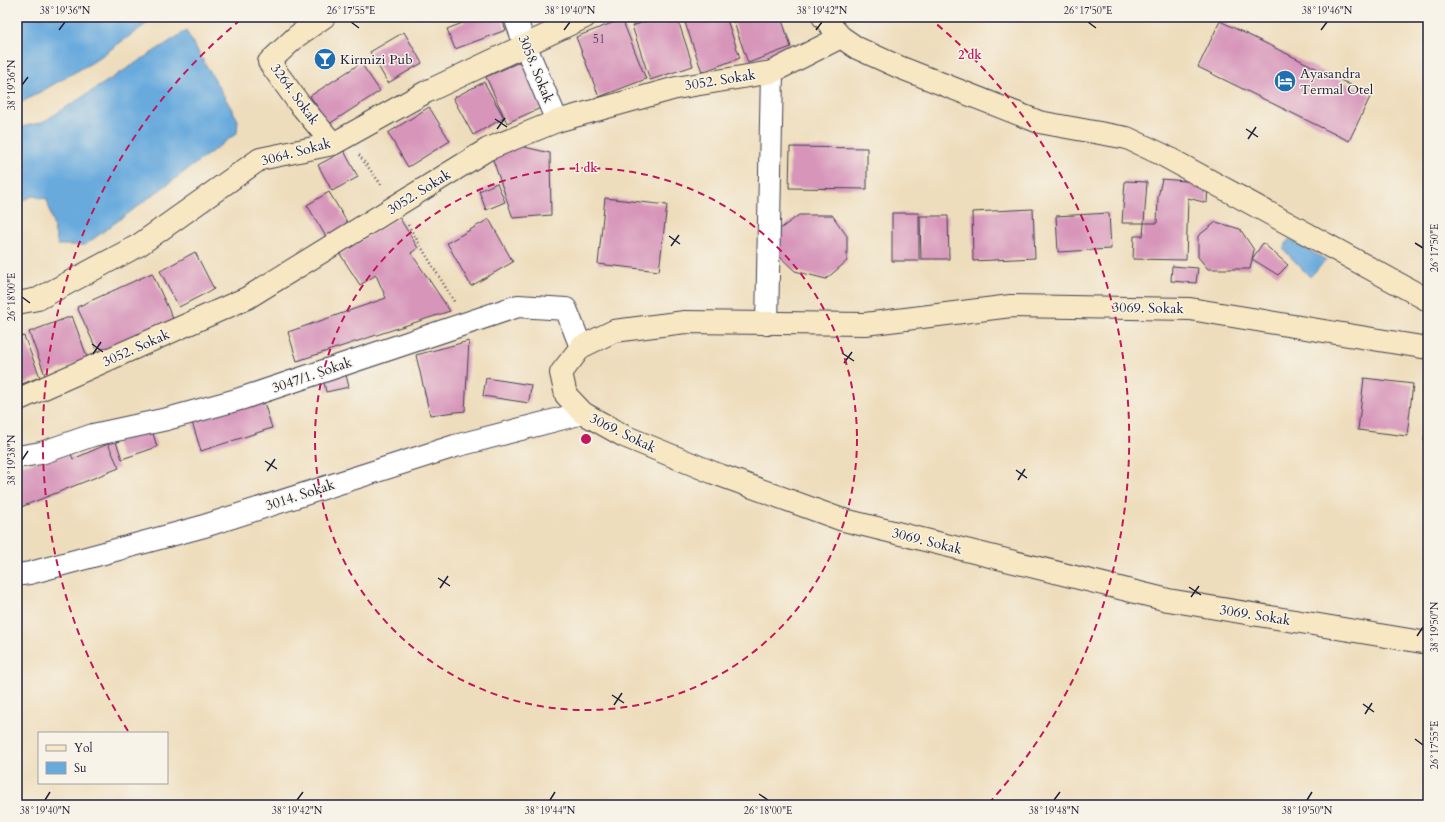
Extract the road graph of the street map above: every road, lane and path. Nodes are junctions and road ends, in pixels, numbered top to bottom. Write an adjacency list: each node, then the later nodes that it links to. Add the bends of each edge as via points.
1 (324, 17): 9 (street, 3264. Sokak, via 297,36 269,62 298,102)
2 (515, 17): 6 (street, 3058. Sokak)
3 (585, 17): 6 (street, 3064. Sokak)
4 (823, 17): 5 (street)
5 (841, 37): 7 (street, 3052. Sokak); 11 (street, via 857,48 899,67 1039,122 1127,138 1161,154)
6 (525, 45): 8 (street, 3058. Sokak); 9 (street, 3064. Sokak, via 426,92)
7 (772, 72): 8 (street, 3052. Sokak, via 676,88); 14 (street)
8 (557, 121): 10 (street, 3052. Sokak, via 488,149)
9 (339, 140): 10 (path); 12 (street, 3064. Sokak, via 260,159 139,245 38,299)
10 (397, 206): 13 (path); 17 (street, 3052. Sokak, via 247,298)
11 (1428, 300)
12 (17, 302)
13 (467, 323): 15 (street, 3047/1. Sokak, via 518,306 566,308); 19 (street, 3047/1. Sokak, via 240,400 93,435 41,453)
14 (767, 324): 15 (street, 3069. Sokak, via 685,322 614,331); 16 (street, 3069. Sokak, via 865,324 1011,306 1190,309)
15 (581, 347): 18 (street, 3069. Sokak, via 562,373 566,394)
16 (1428, 348)
17 (17, 400)
18 (583, 413): 20 (street, 3014. Sokak, via 455,446 201,527 30,574); 21 (street, 3069. Sokak, via 624,436 714,473 840,519 1168,600)
19 (17, 456)
20 (17, 575)
21 (1428, 643)

